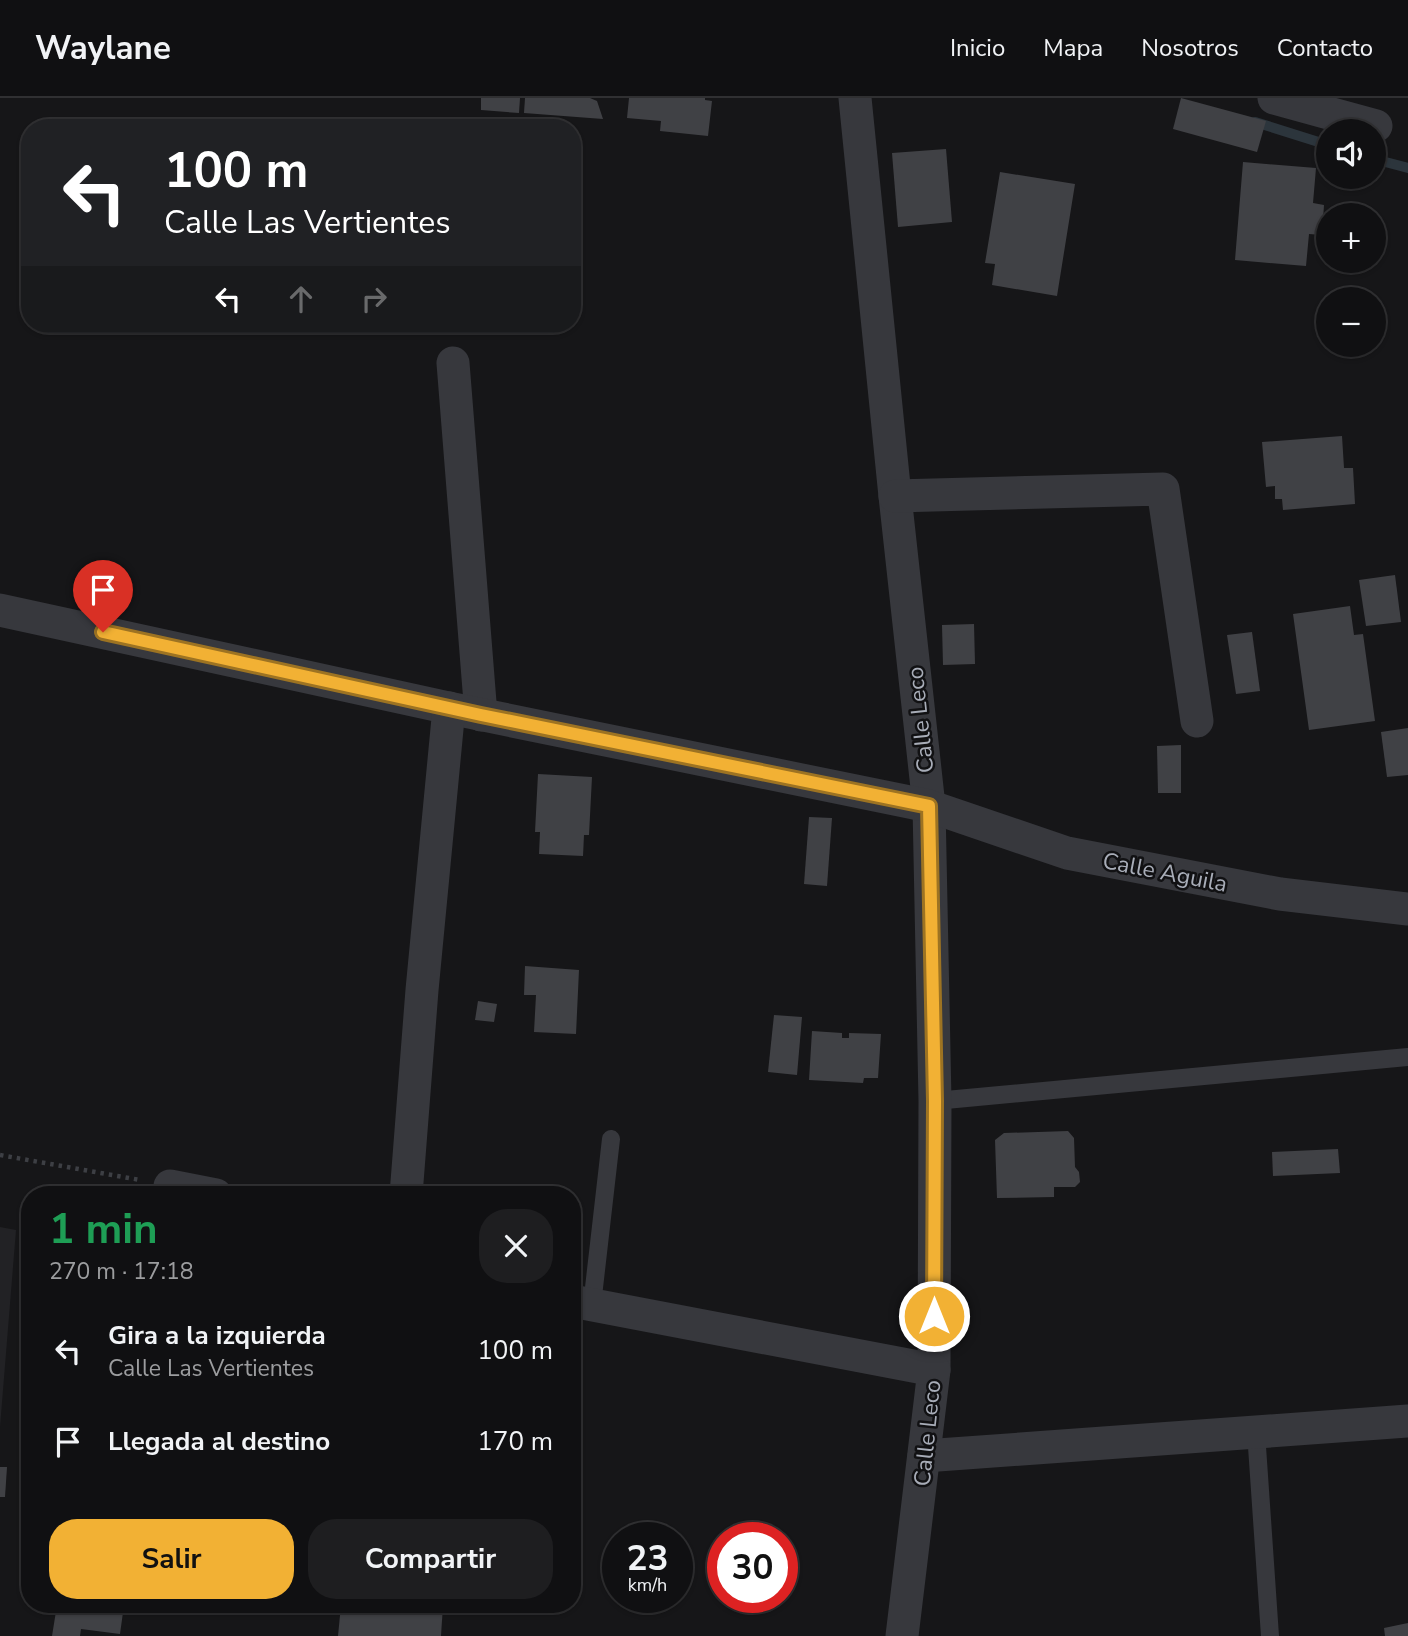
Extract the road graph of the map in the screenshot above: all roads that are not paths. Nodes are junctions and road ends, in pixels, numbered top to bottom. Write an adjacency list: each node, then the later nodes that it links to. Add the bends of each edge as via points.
1 (855, 98): 5 (street, Calle Leco)
2 (1274, 98): 3 (street)
3 (1350, 119)
4 (453, 363): 7 (street)
5 (895, 496): 8 (street, via 1163,489); 9 (street, Calle Leco)
6 (0, 610): 7 (street, Calle Aguila)
7 (465, 712): 9 (street, Calle Aguila); 14 (street, via 422,990)
8 (1197, 721)
9 (929, 806): 10 (street, Calle Aguila, via 1067,853 1280,894); 12 (street, Calle Leco)
10 (1408, 909)
11 (1408, 1057): 12 (lane)
12 (935, 1101): 16 (street, Calle Leco)
13 (611, 1139): 15 (lane)
14 (407, 1186)
15 (582, 1303): 16 (street)
16 (934, 1370): 19 (street, Calle Leco)
17 (1408, 1422): 18 (street)
18 (1256, 1432): 19 (street); 21 (lane)
19 (924, 1456): 20 (street, Calle Leco)
20 (902, 1636)
21 (1270, 1636)

